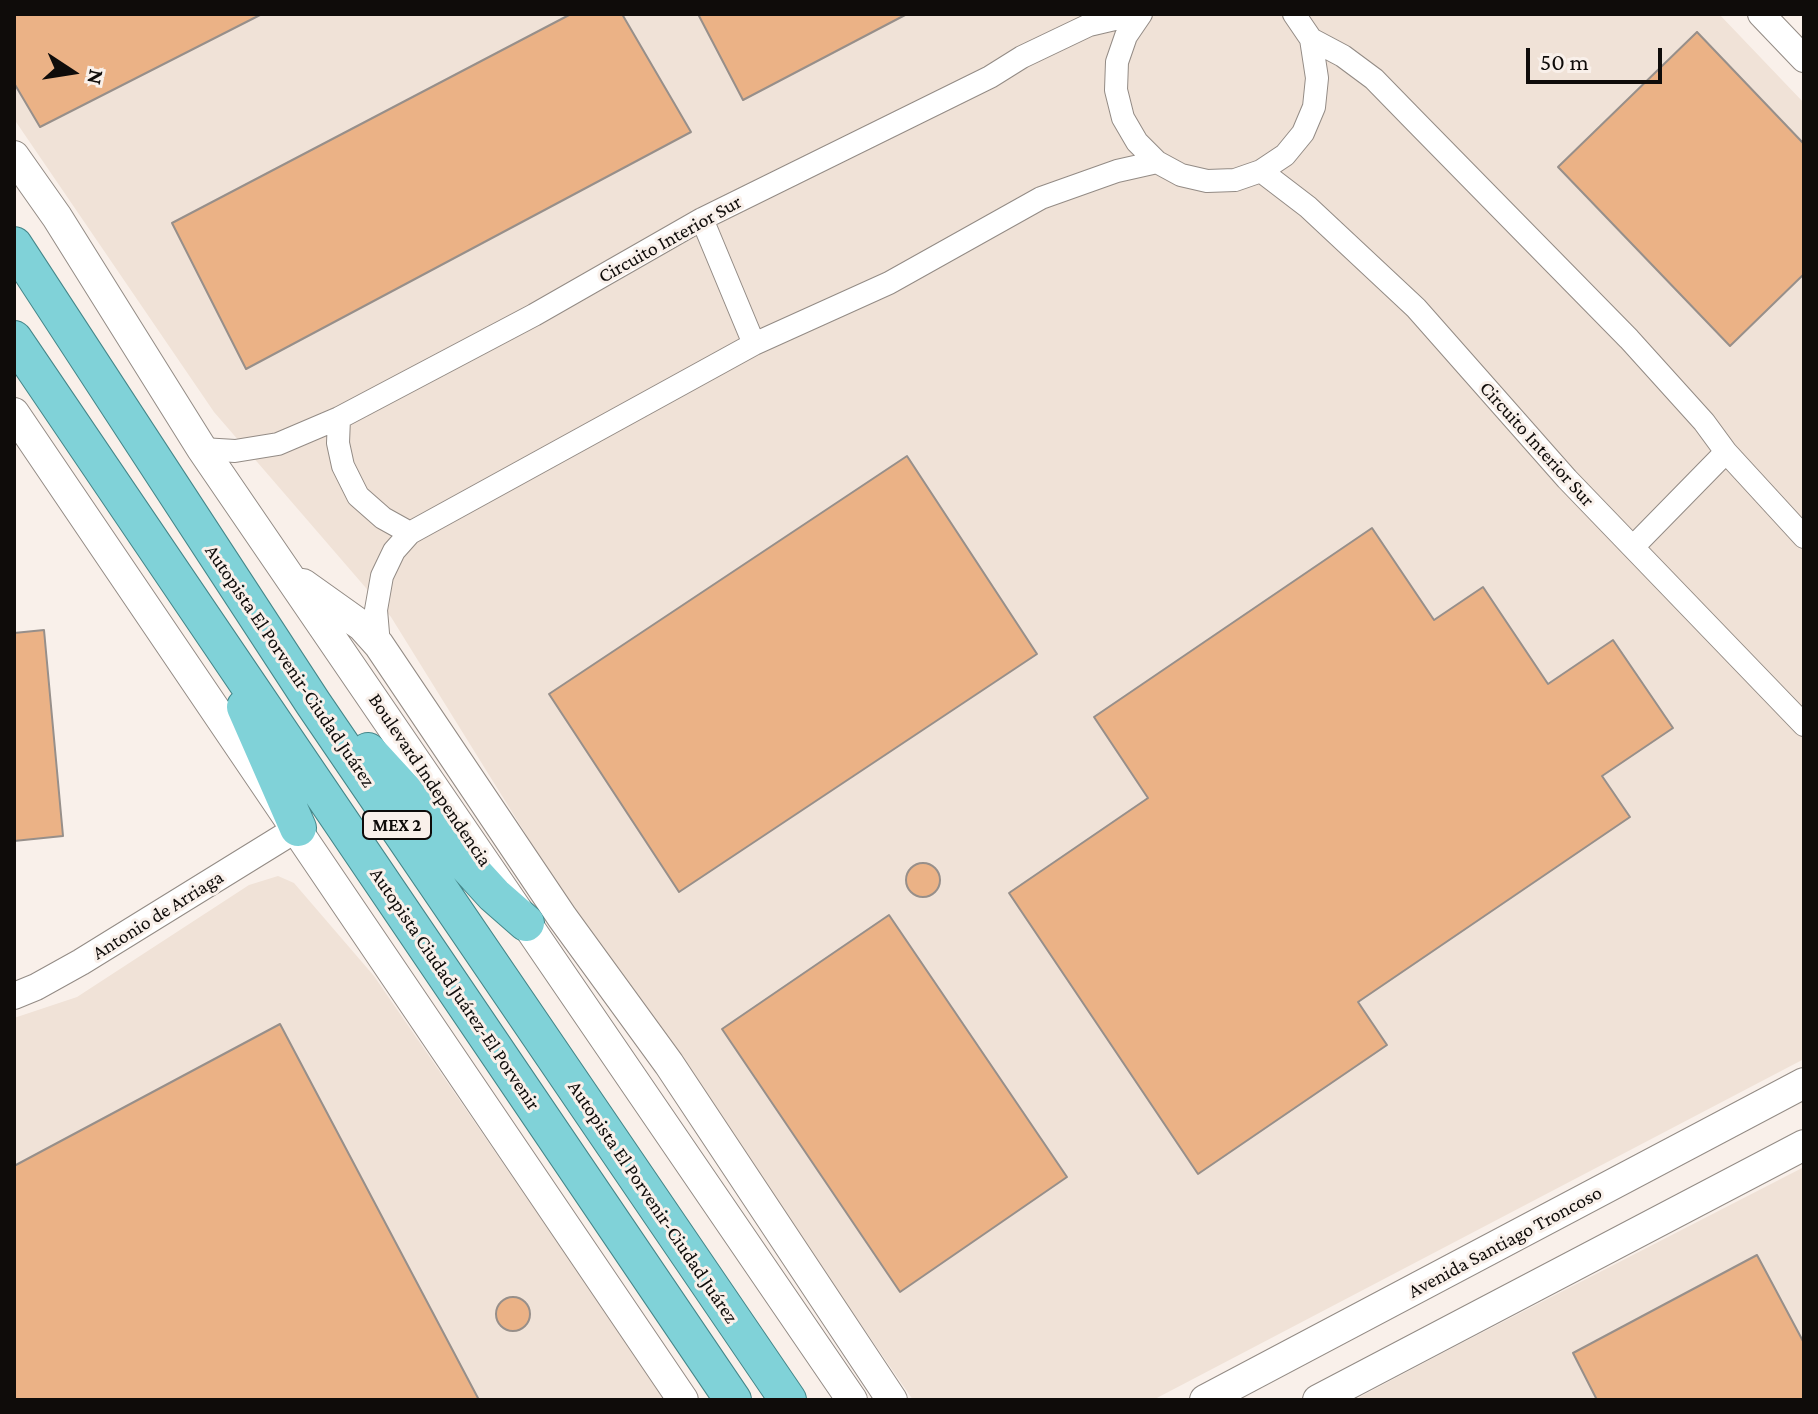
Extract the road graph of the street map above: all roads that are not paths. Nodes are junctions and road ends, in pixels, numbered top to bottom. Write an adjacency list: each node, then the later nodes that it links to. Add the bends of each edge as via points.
1 (1138, 14): 7 (street, via 1117,62 1116,90 1123,118); 9 (street, Circuito Interior Sur, via 1089,25)
2 (1294, 14): 4 (street)
3 (1761, 14): 5 (street)
4 (1311, 39): 8 (street, via 1317,78 1314,107 1303,133 1285,155); 16 (street, via 1374,79 1629,339)
5 (1804, 59)
6 (14, 156): 15 (main road, Boulevard Independencia / MEX 2)
7 (1157, 162): 8 (street, via 1207,181 1235,180); 12 (street, via 1041,198 889,283)
8 (1261, 171): 19 (street, Circuito Interior Sur, via 1308,207 1416,308)
9 (702, 219): 12 (street); 14 (street, Circuito Interior Sur)
10 (15, 245): 23 (highway, Autopista El Porvenir-Ciudad Juárez / MEX 2)
11 (14, 339): 21 (highway, Autopista Ciudad Juárez-El Porvenir / MEX 2)
12 (754, 344): 17 (street)
13 (14, 413): 25 (main road)
14 (339, 418): 15 (street, Circuito Interior Sur, via 278,444 235,451); 17 (street, via 343,466 358,496)
15 (202, 449): 20 (main road, Boulevard Independencia / MEX 2)
16 (1726, 452): 18 (street); 19 (street)
17 (410, 533): 22 (street, via 382,576 376,610)
18 (1804, 537)
19 (1633, 547): 24 (street, Circuito Interior Sur)
20 (289, 574): 22 (main road, via 362,626); 26 (main road, Boulevard Independencia / MEX 2)
21 (209, 625): 25 (highway); 33 (highway, Autopista Ciudad Juárez-El Porvenir / MEX 2)
22 (379, 645): 28 (main road, via 562,917)
23 (313, 703): 26 (highway, via 354,735 494,895); 34 (highway, Autopista El Porvenir-Ciudad Juárez / MEX 2)
24 (1804, 725)
25 (298, 828): 27 (street, Antonio de Arriaga, via 81,962); 32 (main road)
26 (526, 923): 31 (main road, Boulevard Independencia / MEX 2)
27 (14, 996)
28 (669, 1064): 31 (main road); 36 (main road)
29 (1804, 1083): 37 (main road, Avenida Santiago Troncoso)
30 (1804, 1145): 38 (main road)
31 (786, 1303): 35 (main road, Boulevard Independencia / MEX 2)
32 (683, 1400)
33 (733, 1400)
34 (788, 1400)
35 (852, 1400)
36 (892, 1400)
37 (1205, 1400)
38 (1318, 1400)

